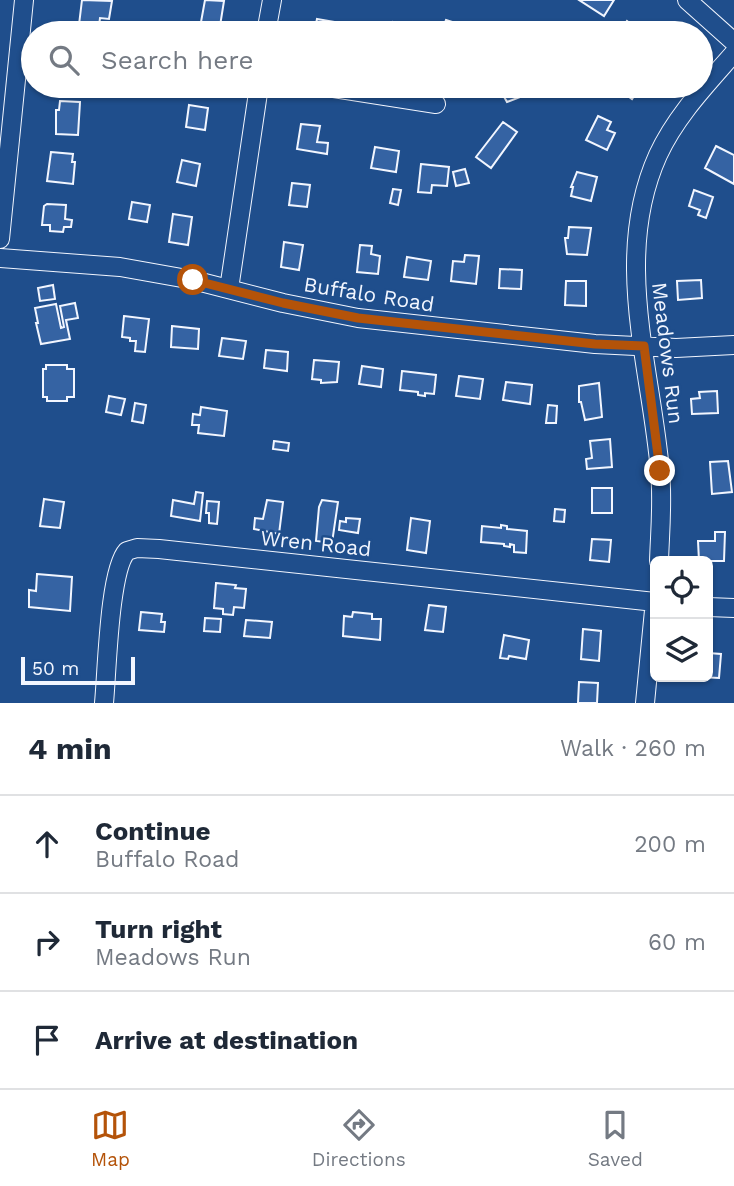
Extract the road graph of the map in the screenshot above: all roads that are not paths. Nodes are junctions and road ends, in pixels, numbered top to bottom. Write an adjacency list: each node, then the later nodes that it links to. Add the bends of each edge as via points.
1 (24, 0): 14 (street)
2 (272, 0): 4 (street)
3 (687, 0): 5 (street)
4 (268, 21)
5 (710, 21)
6 (713, 23): 7 (street)
7 (734, 42)
8 (734, 53): 9 (street, Meadows Run)
9 (713, 78)
10 (257, 98): 17 (street)
11 (398, 98): 13 (street)
12 (696, 98): 19 (street, Meadows Run, via 657,157 638,220 635,267)
13 (436, 104)
14 (6, 108): 15 (street)
15 (0, 239)
16 (0, 258): 17 (street, Buffalo Road, via 120,267)
17 (229, 289): 19 (street, Buffalo Road, via 358,318)
18 (734, 345): 19 (street, Buffalo Road)
19 (644, 346): 20 (street, Meadows Run, via 660,471)
20 (659, 556)
21 (650, 600): 25 (street, Wren Road, via 137,548 123,555 117,575)
22 (713, 607): 23 (street)
23 (734, 608)
24 (653, 619): 26 (street)
25 (104, 703)
26 (645, 703)

